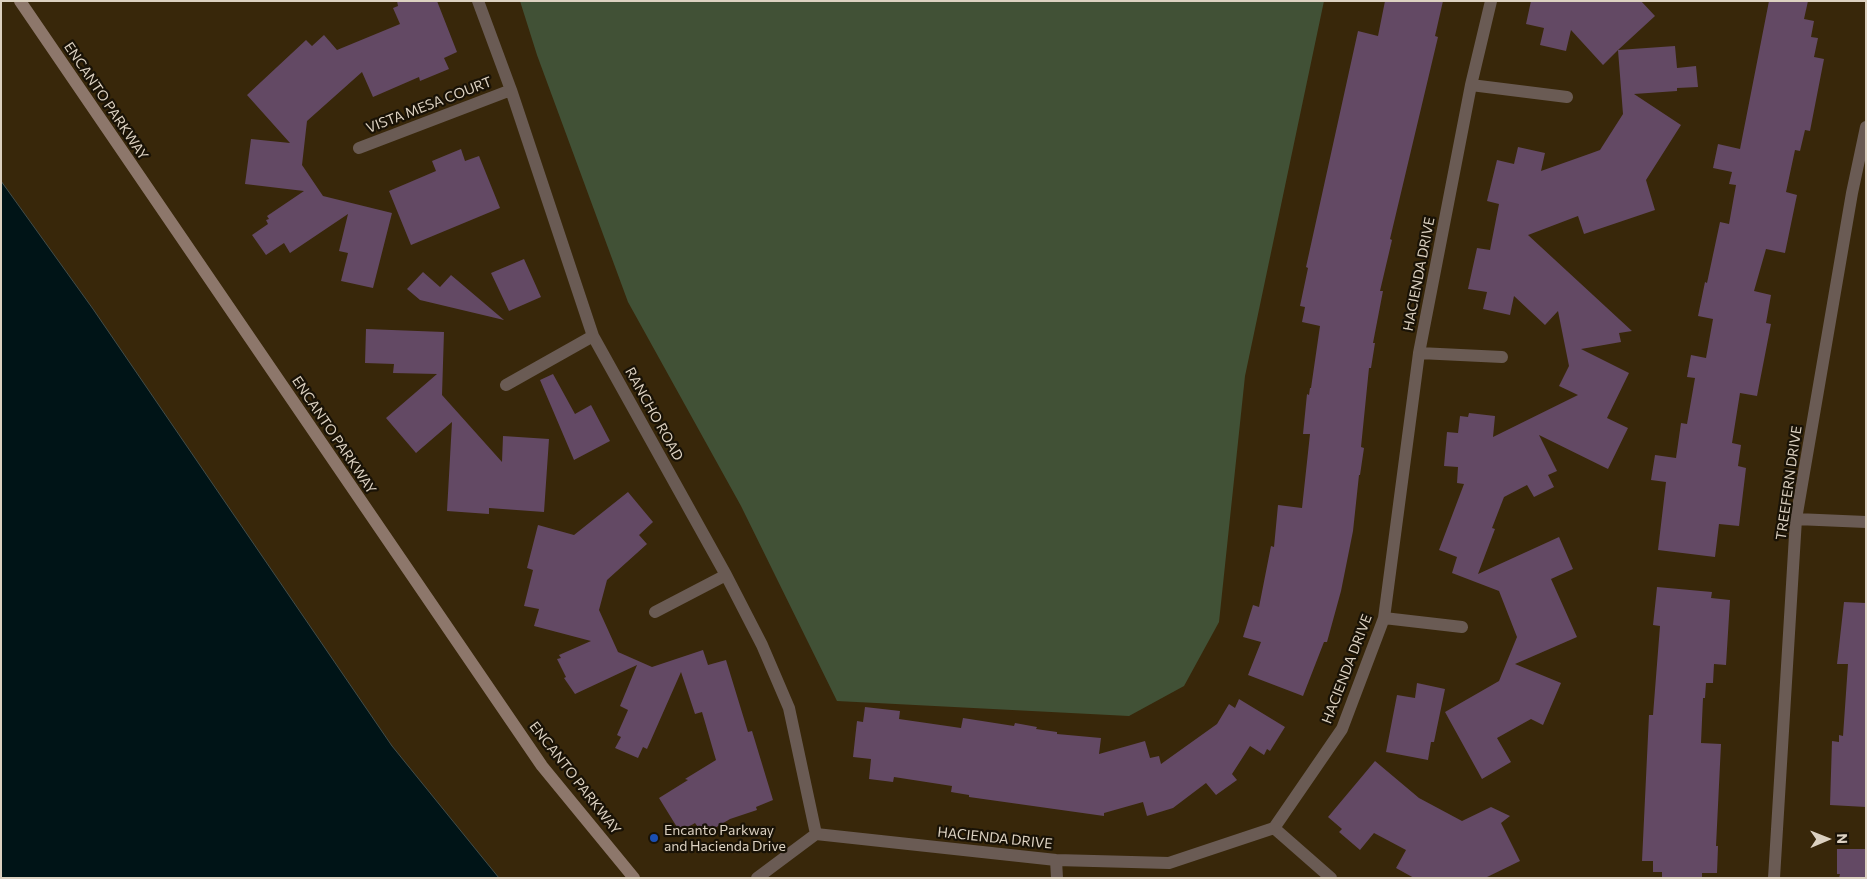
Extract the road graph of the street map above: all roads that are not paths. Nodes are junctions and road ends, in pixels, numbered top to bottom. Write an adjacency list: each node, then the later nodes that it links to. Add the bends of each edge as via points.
1 (20, 1): 24 (street, ENCANTO PARKWAY, via 542,766)
2 (478, 1): 5 (street, RANCHO ROAD)
3 (1491, 1): 4 (street, HACIENDA DRIVE)
4 (1471, 85): 6 (street); 12 (street, HACIENDA DRIVE)
5 (511, 90): 8 (street, VISTA MESA COURT); 11 (street, RANCHO ROAD)
6 (1567, 97)
7 (1866, 127): 9 (street, TREEFERN DRIVE)
8 (359, 148)
9 (1852, 194): 10 (street); 15 (street, TREEFERN DRIVE)
10 (1866, 195)
11 (593, 336): 14 (street); 17 (street, RANCHO ROAD)
12 (1419, 353): 13 (street); 19 (street, HACIENDA DRIVE)
13 (1502, 356)
14 (506, 385)
15 (1796, 518): 16 (street); 28 (street, TREEFERN DRIVE)
16 (1866, 522)
17 (726, 575): 18 (street); 22 (street, RANCHO ROAD, via 762,645 789,708)
18 (654, 612)
19 (1384, 618): 20 (street); 21 (street, HACIENDA DRIVE, via 1342,729)
20 (1462, 627)
21 (1274, 828): 23 (street, HACIENDA DRIVE, via 1169,863); 27 (street)
22 (816, 834): 23 (street, HACIENDA DRIVE); 25 (street)
23 (1056, 860): 26 (street)
24 (634, 878)
25 (757, 878)
26 (1057, 878)
27 (1332, 878)
28 (1774, 878)

